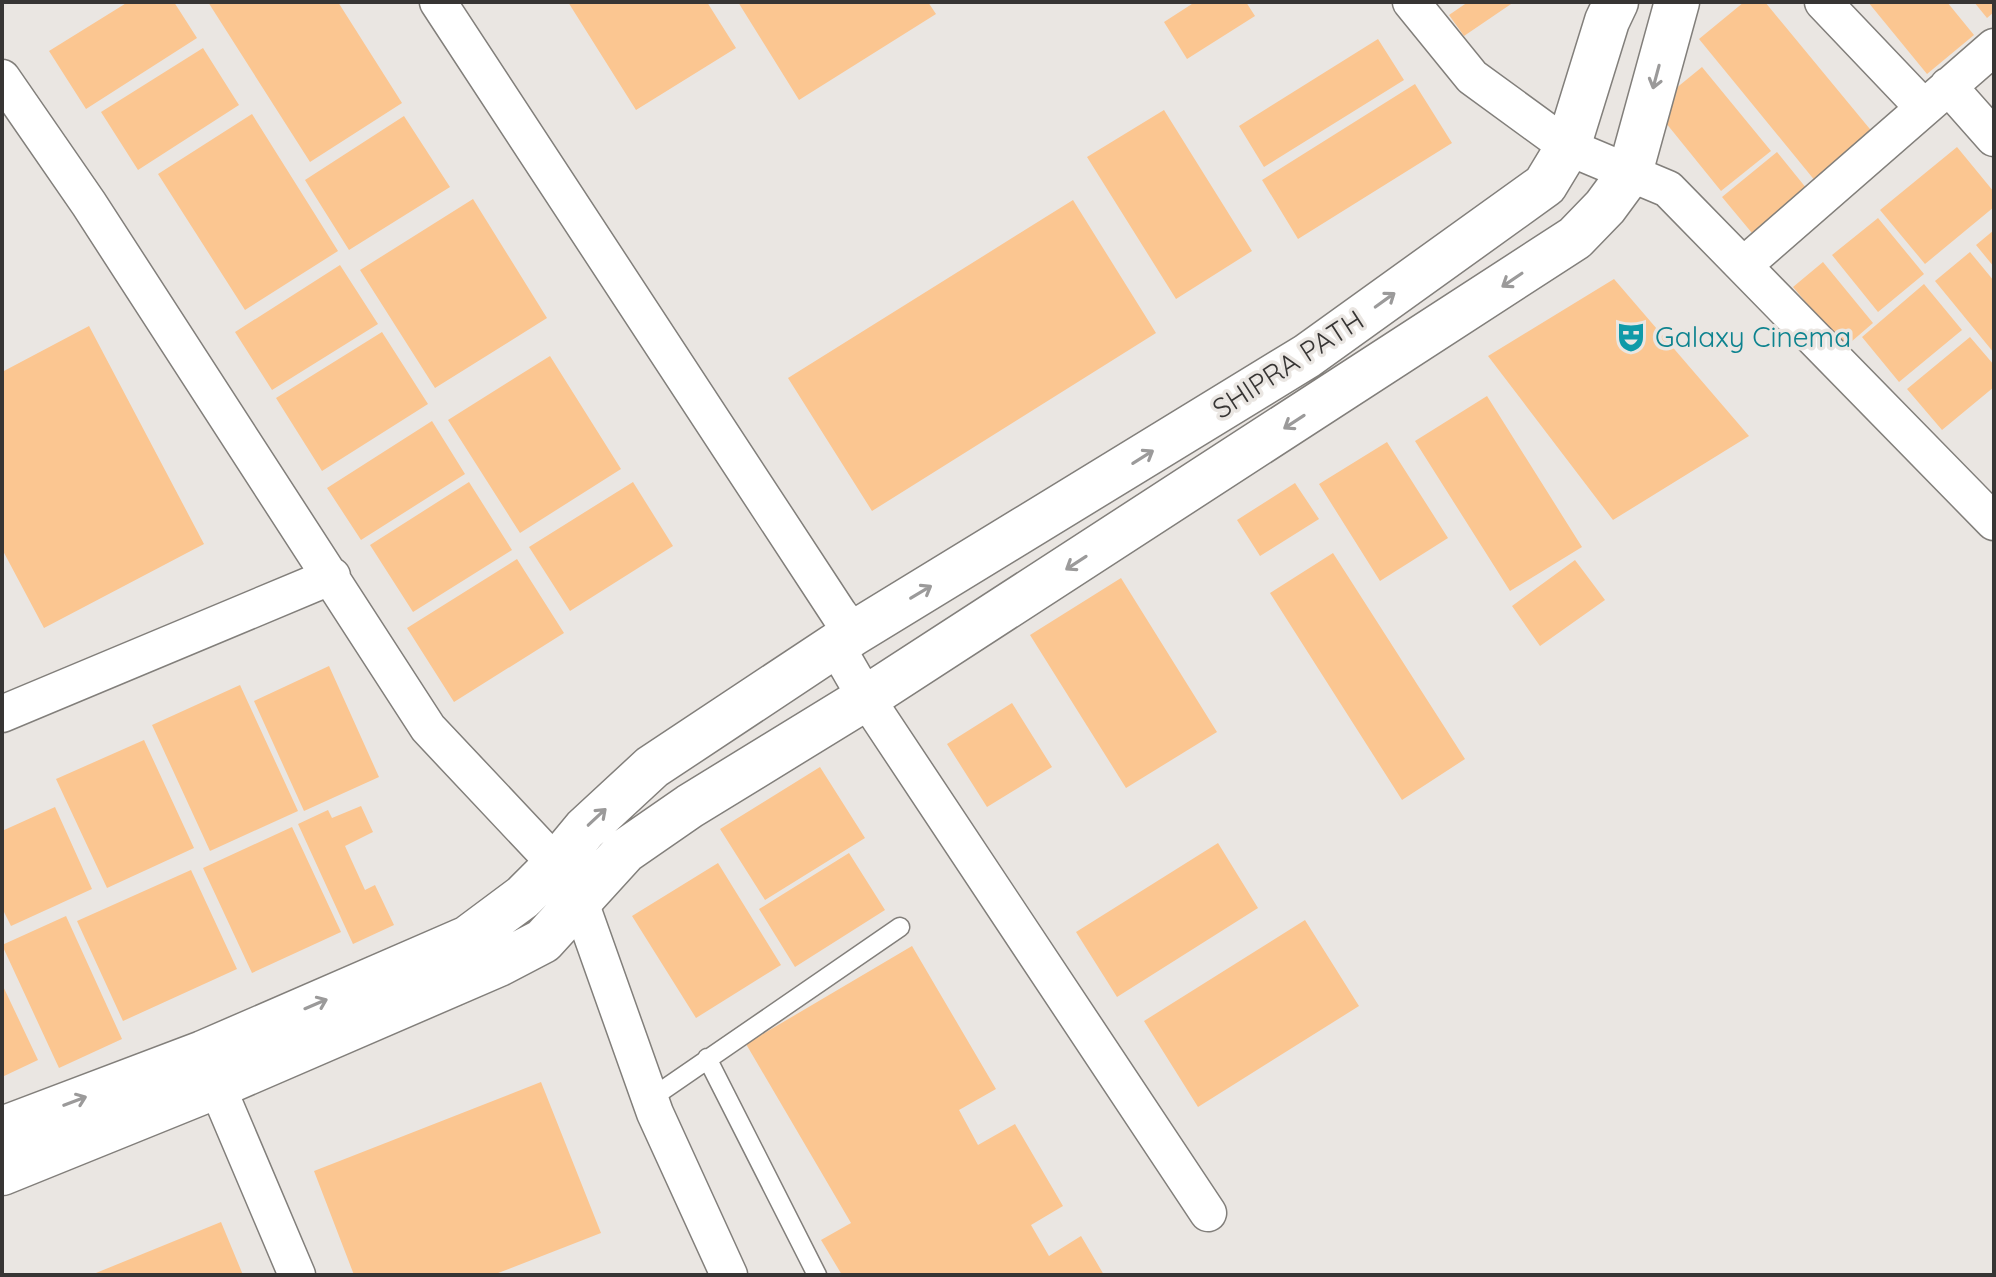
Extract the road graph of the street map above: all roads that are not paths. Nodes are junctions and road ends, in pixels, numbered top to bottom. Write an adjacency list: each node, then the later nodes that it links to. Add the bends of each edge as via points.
1 (438, 2): 15 (street, via 830,601)
2 (1411, 2): 10 (street, via 1472,77)
3 (1616, 2): 10 (street, SHIPRA PATH)
4 (1677, 2): 11 (street, one-way to 11)
5 (1823, 2): 8 (street)
6 (1994, 47): 8 (street)
7 (2, 78): 14 (street)
8 (1935, 96): 9 (street); 12 (street)
9 (1994, 138)
10 (1568, 147): 11 (street); 15 (street, SHIPRA PATH, one-way to 10, via 1307,356 1545,185)
11 (1630, 173): 12 (street, via 1668,189); 16 (street, one-way to 16, via 1575,238)
12 (1744, 265): 13 (street)
13 (1994, 522)
14 (332, 576): 17 (street); 18 (street, via 428,728)
15 (845, 639): 16 (street); 18 (street, SHIPRA PATH, one-way to 15, via 585,829 652,767)
16 (866, 698): 19 (street, via 625,851); 26 (street)
17 (2, 714)
18 (556, 864): 19 (street); 22 (street, SHIPRA PATH, one-way to 18, via 468,938 523,897)
19 (580, 902): 22 (street, via 543,941 499,964); 23 (street)
20 (900, 927): 21 (lane)
21 (707, 1058): 23 (lane); 29 (lane)
22 (210, 1070): 24 (street, one-way to 22); 25 (street); 27 (street)
23 (650, 1099): 28 (street)
24 (2, 1129)
25 (2, 1173)
26 (1208, 1213)
27 (297, 1275)
28 (729, 1275)
29 (817, 1275)

